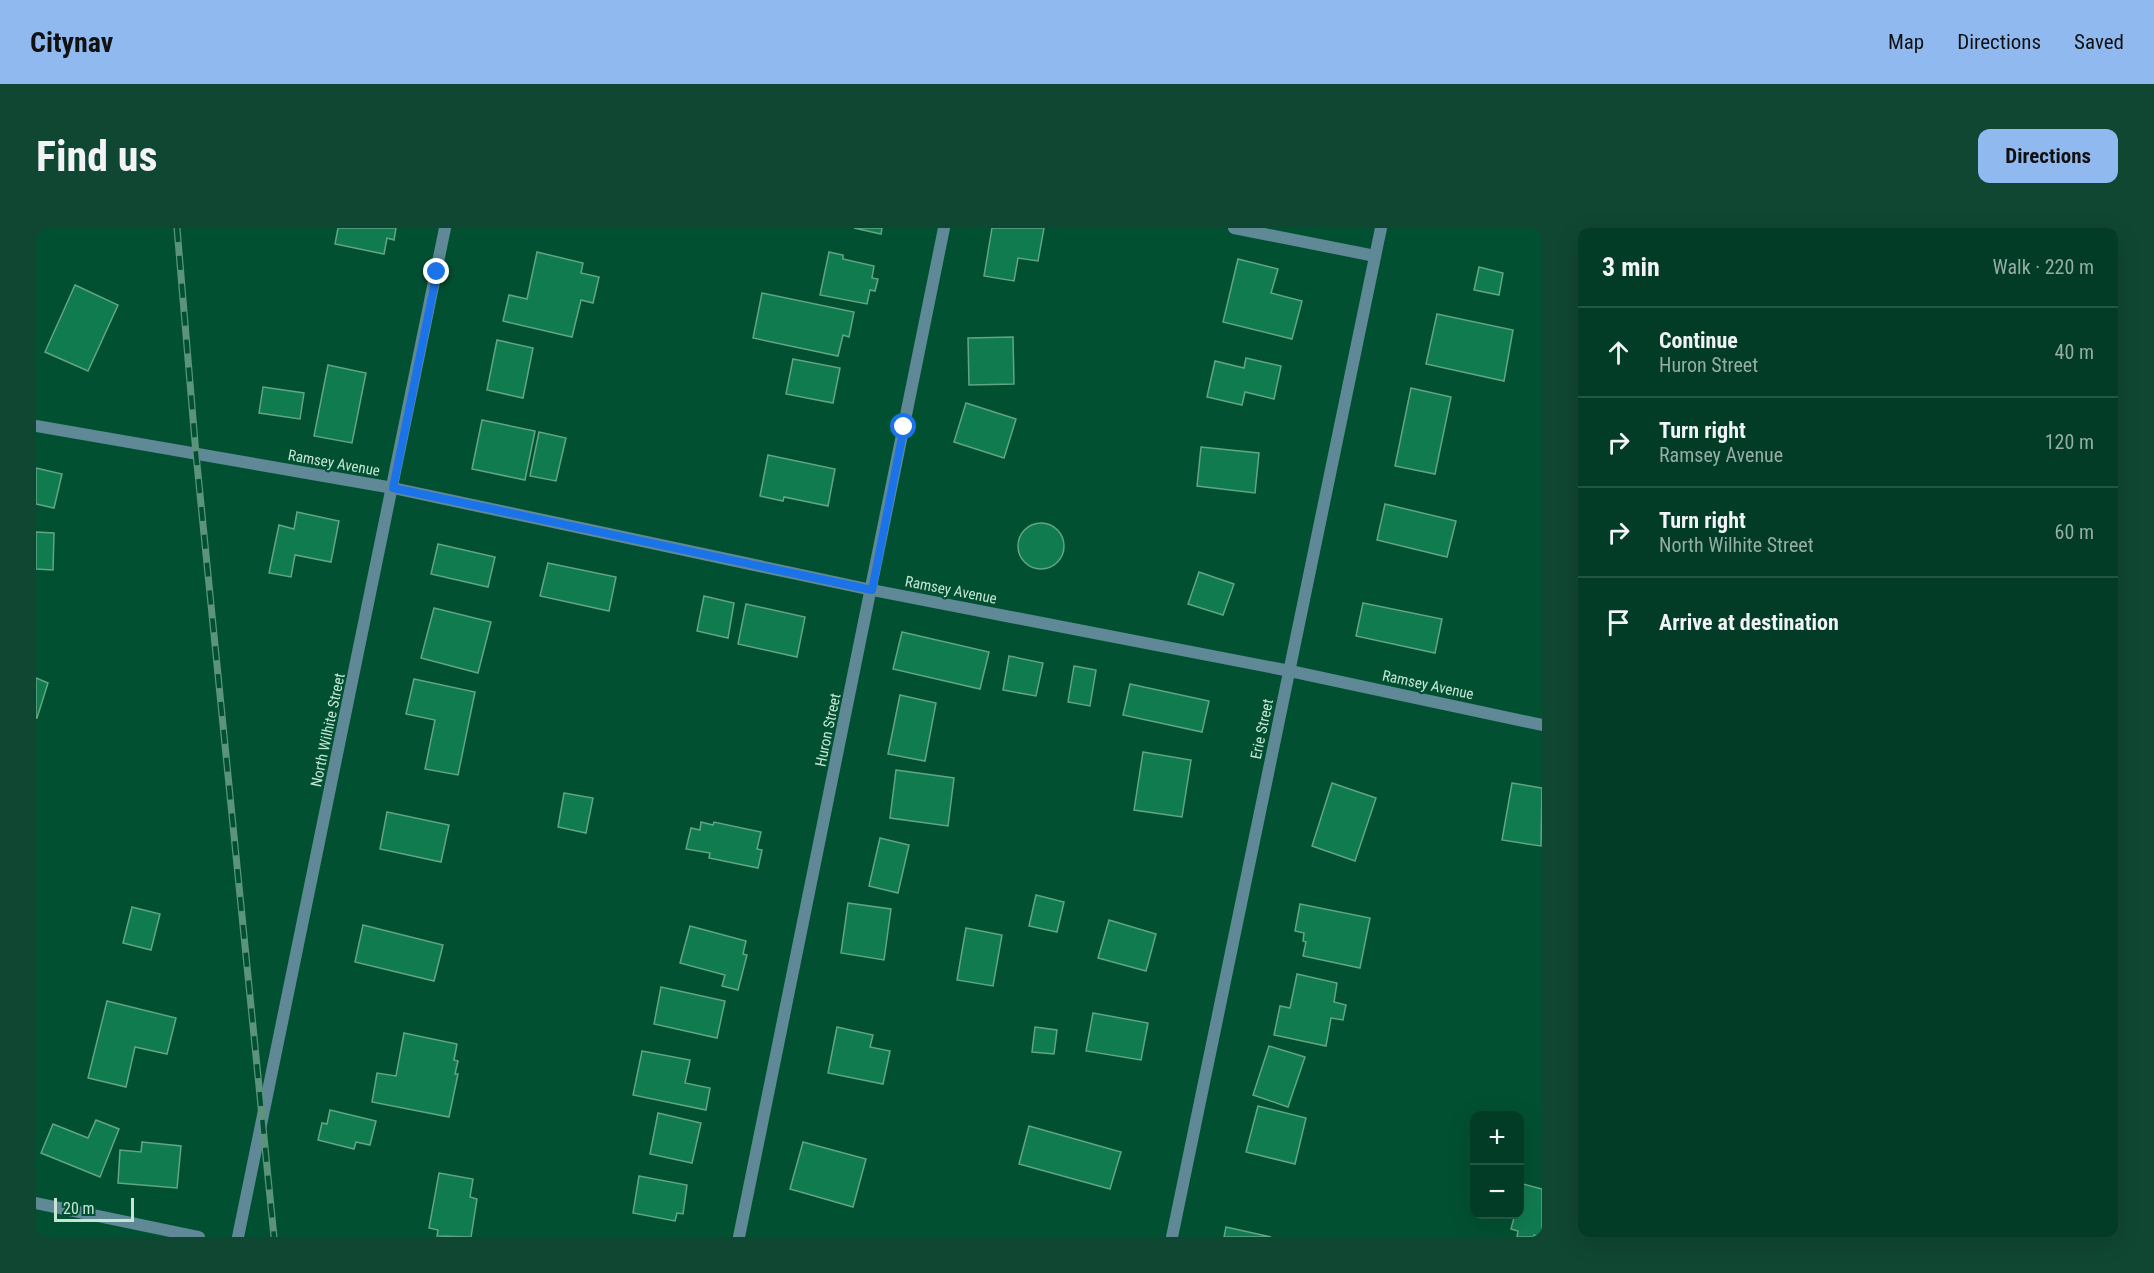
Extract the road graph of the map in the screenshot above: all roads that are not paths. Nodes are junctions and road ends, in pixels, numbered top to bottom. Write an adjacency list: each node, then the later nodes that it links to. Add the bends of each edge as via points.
1 (445, 228): 7 (street, North Wilhite Street)
2 (944, 228): 8 (street, Huron Street)
3 (1234, 228): 5 (street)
4 (1381, 228): 5 (street, Erie Street)
5 (1376, 256): 9 (street, Erie Street)
6 (36, 426): 7 (street, Ramsey Avenue)
7 (393, 488): 8 (street, Ramsey Avenue); 13 (street, North Wilhite Street)
8 (872, 590): 9 (street, Ramsey Avenue); 14 (street, Huron Street)
9 (1290, 671): 10 (street, Ramsey Avenue); 15 (street, Erie Street)
10 (1542, 725)
11 (36, 1203): 12 (street)
12 (199, 1237)
13 (238, 1237)
14 (739, 1237)
15 (1172, 1237)

